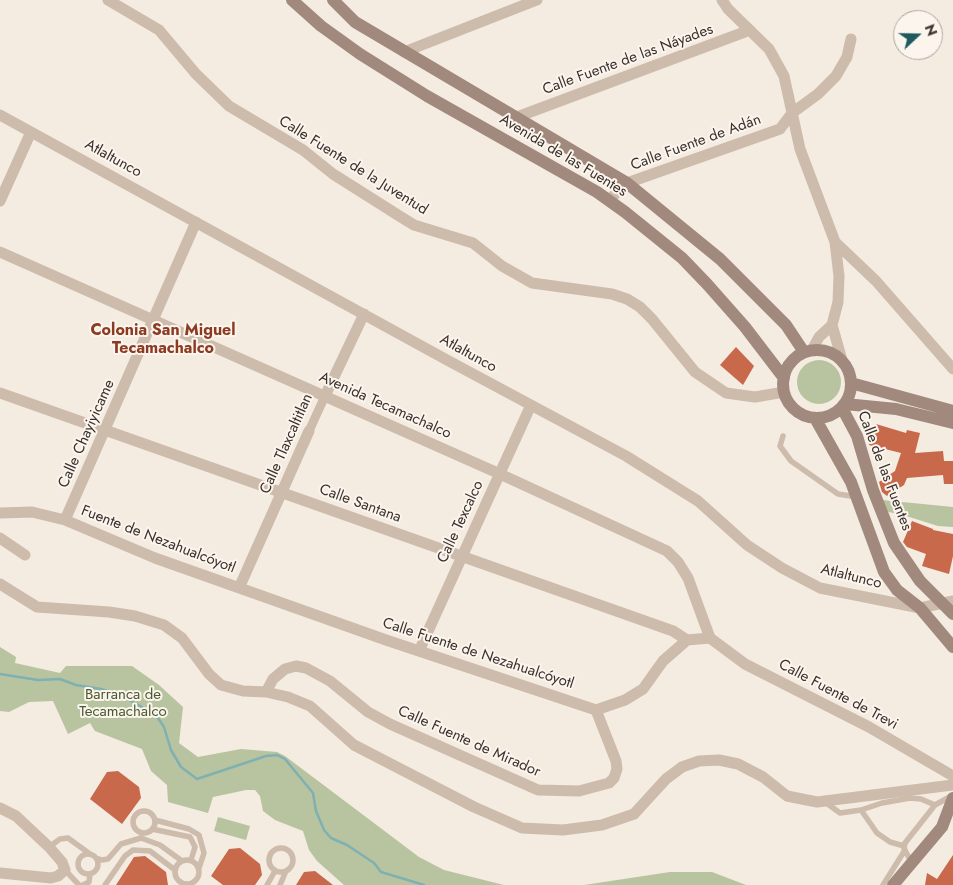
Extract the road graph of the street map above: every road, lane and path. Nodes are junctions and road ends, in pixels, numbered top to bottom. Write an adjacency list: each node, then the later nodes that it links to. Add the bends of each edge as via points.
1 (108, 0): 7 (street, Calle Fuente de la Juventud)
2 (132, 0): 7 (street)
3 (292, 0): 16 (main road, Avenida de las Fuentes, via 360,54)
4 (333, 0): 10 (main road, Avenida de las Fuentes, via 355,22)
5 (536, 0): 10 (street)
6 (722, 0): 8 (street)
7 (136, 14): 30 (street, Calle Fuente de la Juventud, via 159,30 196,74 229,106 303,150 334,174 414,225 473,243 502,266 532,283 627,299 652,319 695,372 726,392 756,397)
8 (750, 30): 11 (street, via 769,49 784,76); 13 (street, Calle Fuente de las Náyades)
9 (851, 39): 11 (street, Calle Fuente de Adán, via 848,57 836,76)
10 (404, 52): 13 (main road, Avenida de las Fuentes)
11 (792, 113): 15 (street, Calle Fuente de Adán, via 780,129); 19 (street, via 803,156)
12 (0, 115): 14 (street, Atlaltunco)
13 (517, 117): 15 (main road, Avenida de las Fuentes)
14 (31, 132): 17 (street); 18 (street, Atlaltunco)
15 (627, 183): 16 (street, Calle Fuente de Adán); 24 (main road, Avenida de las Fuentes, via 720,259)
16 (609, 200): 27 (main road, Avenida de las Fuentes, via 682,258 746,327)
17 (0, 201)
18 (196, 222): 21 (street, Atlaltunco); 22 (street, Calle Chayiyicame)
19 (835, 242): 23 (street, via 839,276 838,302); 26 (street, via 876,281)
20 (0, 252): 22 (street, Avenida Tecamachalco)
21 (364, 314): 31 (street, Calle Tlaxcaltitlan); 32 (street, Atlaltunco)
22 (153, 320): 31 (street, Avenida Tecamachalco); 37 (street, Calle Chayiyicame)
23 (832, 325): 24 (street); 25 (street)
24 (808, 351): 25 (main road, via 823,350); 27 (main road, via 788,365)
25 (842, 360): 28 (main road)
26 (953, 369)
27 (784, 378): 30 (main road)
28 (851, 383): 33 (main road); 34 (main road)
29 (0, 392): 37 (street, Calle Santana)
30 (784, 392): 35 (main road, via 799,412)
31 (325, 396): 38 (street, Calle Tlaxcaltitlan); 40 (street, Avenida Tecamachalco)
32 (531, 406): 40 (street, Calle Texcalco); 51 (street, Atlaltunco, via 626,456 698,500 747,545 820,588)
33 (843, 406): 35 (main road, via 829,415); 36 (main road, via 896,409); 50 (main road, Calle de las Fuentes, via 857,436 873,490 894,543 920,581)
34 (953, 411)
35 (815, 418): 42 (main road)
36 (953, 423)
37 (106, 430): 41 (street, Calle Santana); 44 (street, Calle Chayiyicame)
38 (309, 431): 41 (street, Calle Tlaxcaltitlan)
39 (783, 436): 42 (lane, via 780,446 791,461 838,494)
40 (500, 474): 47 (street, Calle Texcalco); 54 (street, Avenida Tecamachalco, via 667,551 688,578)
41 (282, 492): 47 (street, Calle Santana); 49 (street, Calle Tlaxcaltitlan)
42 (857, 497): 51 (main road, via 884,572 897,590)
43 (0, 513): 44 (street, via 32,512)
44 (65, 520): 49 (street, Fuente de Nezahualcóyotl, via 155,558)
45 (0, 538): 46 (street)
46 (25, 555)
47 (462, 556): 55 (street, Calle Santana, via 673,632); 57 (street, Calle Texcalco)
48 (0, 584): 58 (street, via 37,607 109,612 164,625 182,638 221,685 242,691)
49 (239, 588): 57 (street, Calle Fuente de Nezahualcóyotl)
50 (948, 602): 51 (street); 52 (main road, Calle de las Fuentes); 53 (main road, via 937,619)
51 (920, 608): 53 (main road)
52 (953, 614)
53 (937, 627): 56 (main road)
54 (710, 638): 55 (street); 60 (street, Calle Fuente de Trevi, via 745,664 869,727)
55 (687, 640): 59 (street, via 664,661 642,689 625,700)
56 (953, 646)
57 (420, 651): 59 (street, Calle Fuente de Nezahualcóyotl)
58 (266, 692): 59 (street, Calle Fuente de Mirador, via 273,679 285,669 306,668 390,724 538,790 579,791 610,783 614,778 616,761); 63 (street, via 310,706 354,746 522,828 563,830 602,825 634,814 666,779 699,760 738,764 763,777 787,796)
59 (596, 710)
60 (953, 776)
61 (953, 785): 63 (street)
62 (953, 797): 64 (lane); 69 (main road)
63 (824, 802): 66 (lane, via 840,813)
64 (935, 805): 66 (lane, via 910,798 882,802); 72 (lane)
65 (0, 808): 71 (street, via 16,816)
66 (861, 810): 72 (lane, via 877,833)
67 (953, 817): 69 (main road)
68 (155, 820): 70 (lane); 70 (lane, via 151,813 143,811 134,818 134,826 140,832); 77 (lane, via 199,835 204,853)
69 (942, 827): 72 (main road)
70 (152, 830): 75 (lane, via 190,837 195,847)
71 (49, 847): 73 (lane, via 60,839 68,838); 78 (street, via 62,862)
72 (907, 852): 91 (lane); 92 (main road)
73 (90, 854): 74 (lane); 83 (lane, via 82,855 78,865 82,872)
74 (96, 858): 76 (lane, via 108,859 124,842 141,838 160,845); 83 (lane, via 98,866)
75 (191, 860): 76 (lane); 77 (lane)
76 (182, 861): 79 (lane)
77 (199, 868): 88 (lane, via 197,880)
78 (64, 870): 82 (street, via 50,878); 85 (lane)
79 (175, 870): 84 (lane); 87 (lane, via 150,851 133,850 120,862)
80 (275, 871): 81 (lane); 81 (lane, via 269,858 275,849 283,848 293,858 292,866); 89 (lane)
81 (286, 871): 90 (lane)
82 (0, 873)
83 (90, 874): 86 (lane, via 89,882)
84 (177, 883): 88 (lane)
85 (78, 885)
86 (83, 885)
87 (105, 885)
88 (190, 885)
89 (267, 885)
90 (280, 885)
91 (883, 885)
92 (893, 885)

